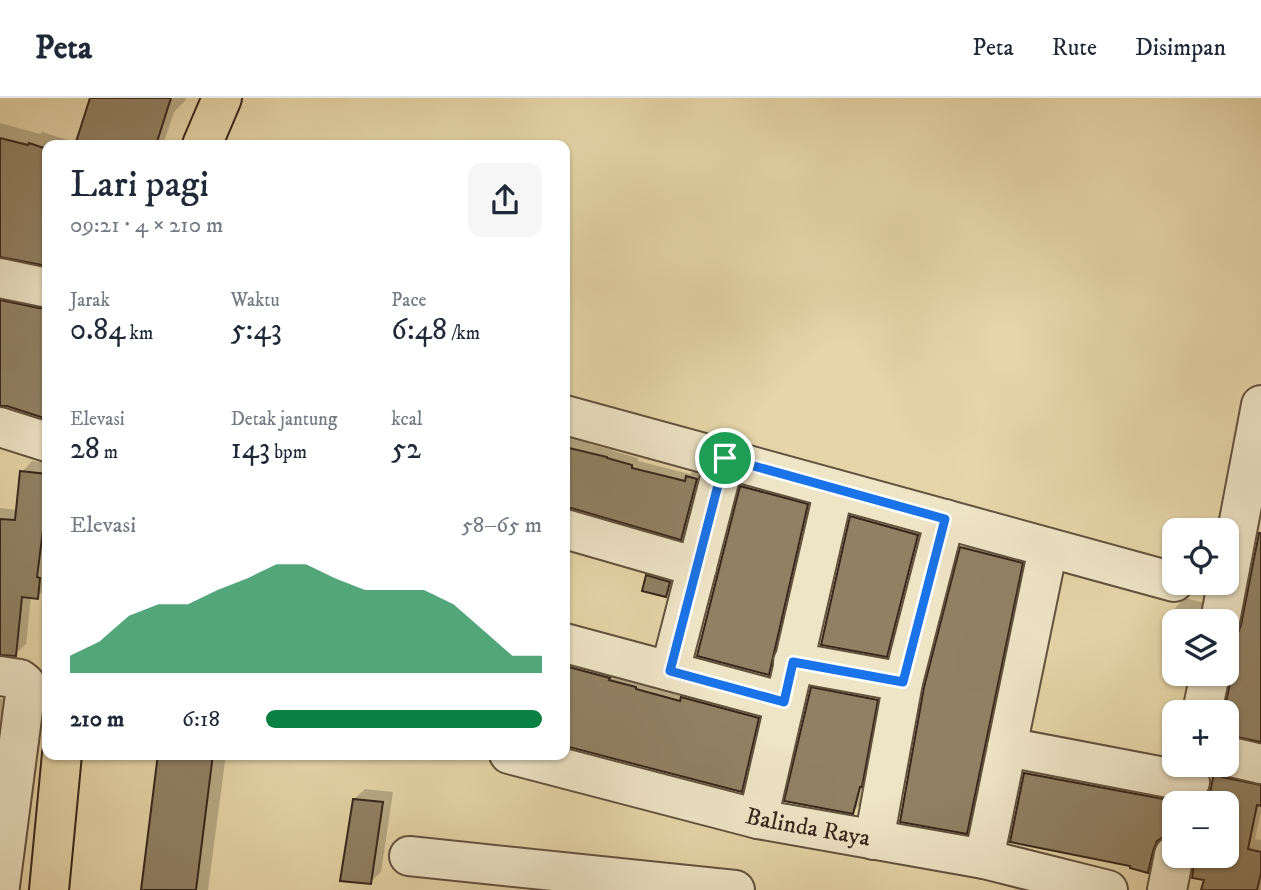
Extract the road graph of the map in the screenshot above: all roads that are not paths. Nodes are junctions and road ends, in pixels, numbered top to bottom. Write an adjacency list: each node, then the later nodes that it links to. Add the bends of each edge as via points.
1 (222, 98): 2 (main road)
2 (204, 140)
3 (0, 278): 4 (street)
4 (42, 287)
5 (1261, 405): 17 (street)
6 (570, 416): 9 (street)
7 (0, 427): 8 (street)
8 (42, 440)
9 (725, 458): 10 (street); 14 (street)
10 (834, 489): 11 (street); 19 (street)
11 (945, 519): 13 (street); 22 (street)
12 (570, 530): 14 (street)
13 (1048, 548): 15 (street); 24 (street)
14 (697, 567): 20 (street)
15 (1162, 579)
16 (1198, 595): 17 (street)
17 (1222, 609)
18 (570, 644): 20 (street)
19 (793, 662): 22 (street); 23 (street)
20 (670, 671): 23 (street)
21 (0, 676): 35 (street, via 23,681 26,687)
22 (903, 682): 31 (street)
23 (784, 702): 30 (street)
24 (1007, 747): 29 (street); 33 (street)
25 (1239, 759): 28 (street)
26 (61, 760): 36 (main road)
27 (532, 760): 30 (street, Balinda Raya)
28 (1261, 764)
29 (1189, 783)
30 (758, 818): 31 (street, Balinda Raya)
31 (874, 840): 33 (street, Balinda Raya)
32 (409, 856): 37 (street)
33 (984, 859): 38 (street, Balinda Raya)
34 (1171, 868): 39 (street)
35 (0, 886)
36 (49, 890)
37 (735, 890)
38 (1108, 890)
39 (1167, 890)

